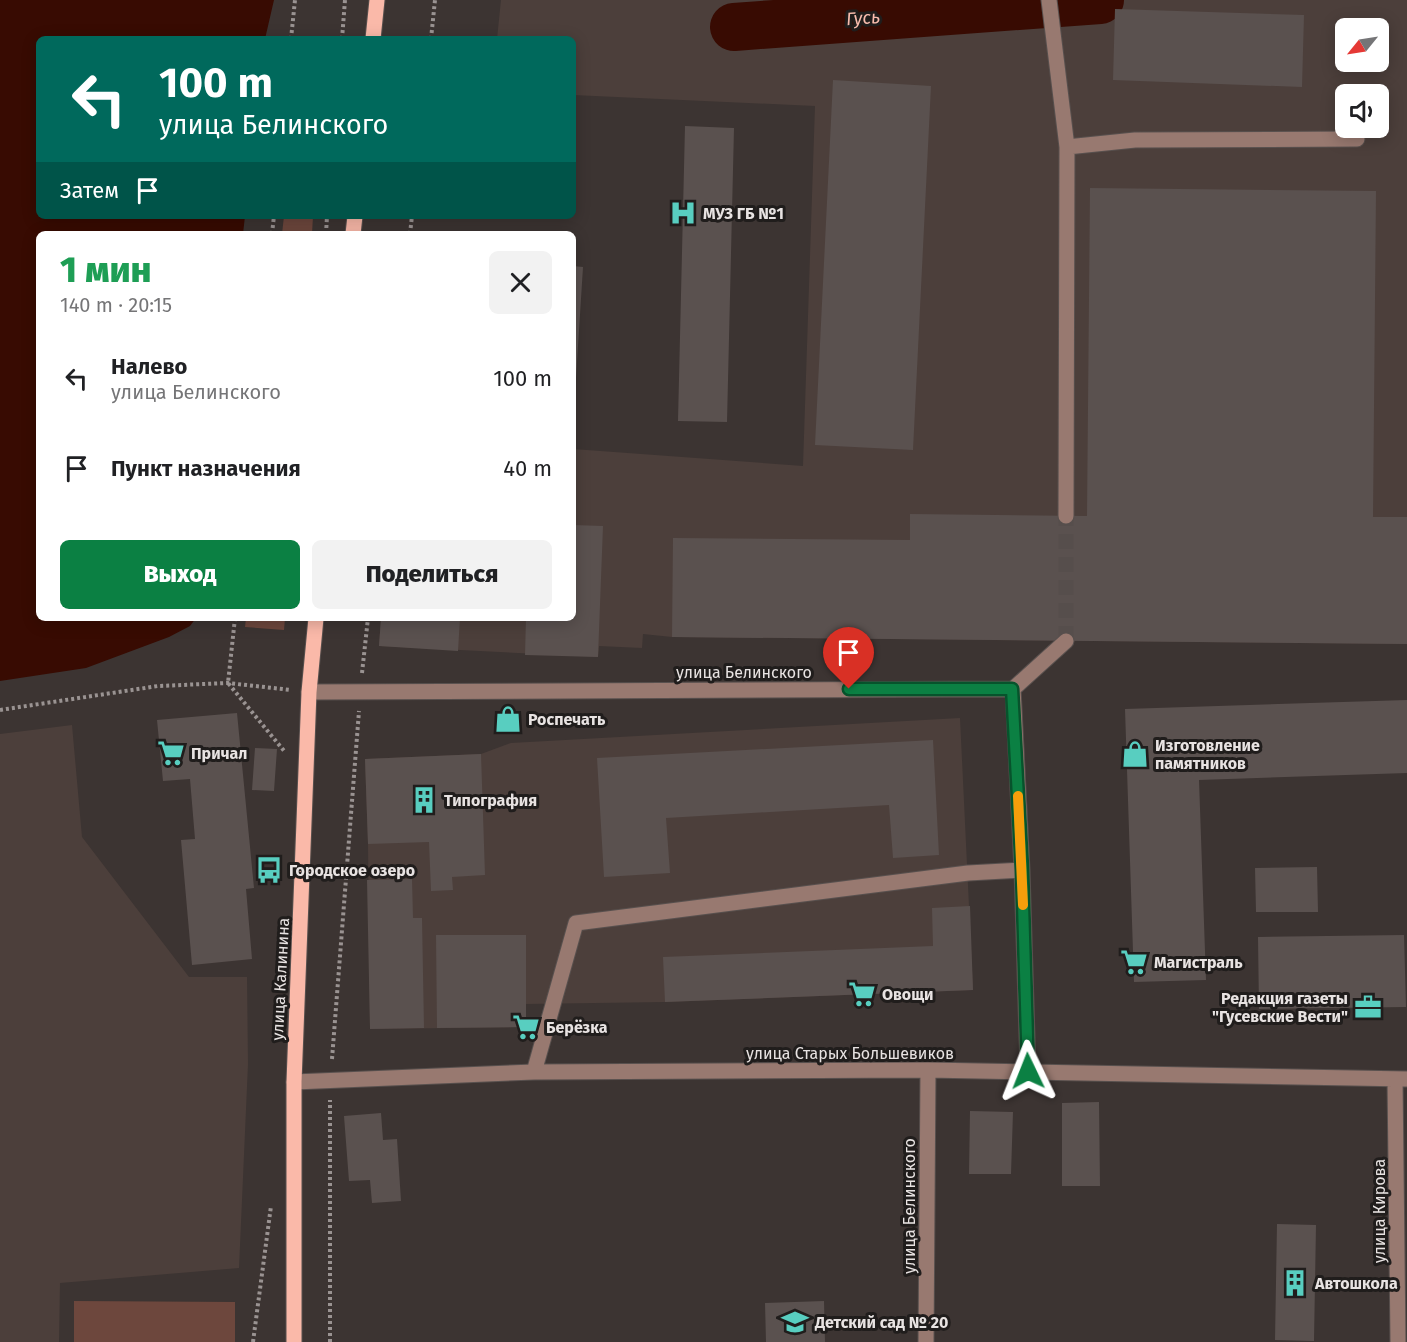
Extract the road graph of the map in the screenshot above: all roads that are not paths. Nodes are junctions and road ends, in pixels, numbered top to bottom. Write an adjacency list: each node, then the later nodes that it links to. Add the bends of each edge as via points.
1 (377, 0): 3 (main road)
2 (1049, 0): 5 (street)
3 (373, 36)
4 (1357, 139): 5 (street, via 1135,140)
5 (1066, 147): 6 (street)
6 (1066, 516)
7 (316, 621): 10 (main road, улица Калинина)
8 (1066, 641): 9 (street)
9 (1012, 689): 10 (street, улица Белинского); 11 (street)
10 (309, 692): 16 (main road, улица Калинина)
11 (1022, 870): 13 (street); 14 (street, via 968,873 576,923)
12 (928, 1070): 13 (street, улица Старых Большевиков); 14 (street, улица Старых Большевиков); 18 (street, улица Белинского)
13 (1028, 1071): 15 (street, улица Старых Большевиков)
14 (534, 1072): 16 (street, улица Старых Большевиков)
15 (1401, 1079): 19 (street, улица Кирова)
16 (294, 1082): 17 (main road, улица Калинина)
17 (294, 1342)
18 (926, 1342)
19 (1398, 1342)

